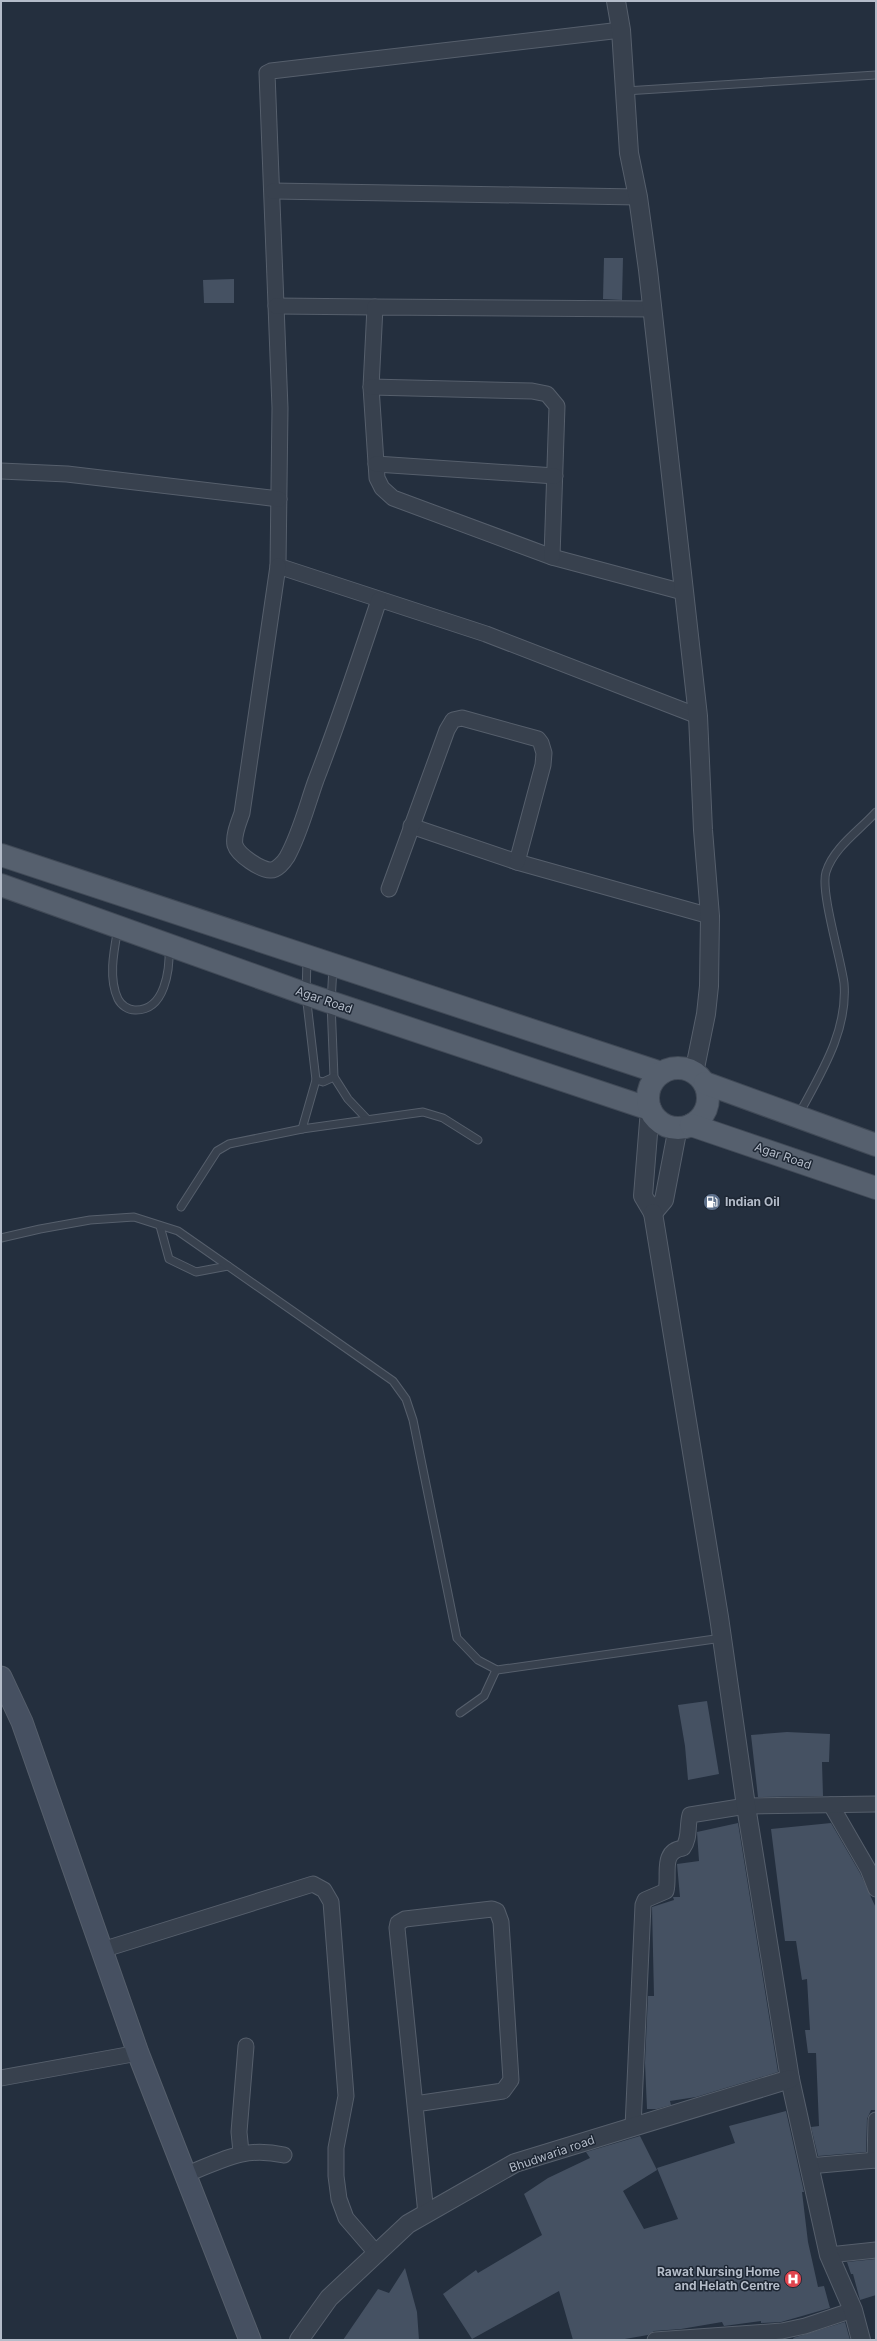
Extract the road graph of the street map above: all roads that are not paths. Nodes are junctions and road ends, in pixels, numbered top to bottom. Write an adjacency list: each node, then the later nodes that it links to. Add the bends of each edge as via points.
1 (616, 1): 2 (street)
2 (620, 30): 4 (street); 5 (street, via 269,72 267,75)
3 (876, 75): 4 (lane)
4 (625, 91): 6 (street, via 629,153)
5 (273, 191): 6 (street); 7 (street)
6 (638, 197): 9 (street)
7 (276, 306): 8 (street); 14 (street, via 280,408)
8 (375, 307): 9 (street); 10 (street)
9 (653, 309): 17 (street)
10 (371, 387): 11 (street); 13 (street, via 532,391 547,394 557,406)
11 (376, 464): 13 (street); 15 (street, via 377,478 382,488 393,498)
12 (1, 471): 14 (street, via 67,474)
13 (555, 476): 15 (street)
14 (279, 499): 16 (street)
15 (552, 557): 17 (street)
16 (278, 566): 18 (street); 18 (street, via 262,689 235,845 249,861 270,871 276,869 286,858 301,822 345,704)
17 (683, 592): 19 (street)
18 (379, 600): 19 (street, via 486,634)
19 (698, 716): 28 (street)
20 (876, 812): 40 (lane, via 831,859 825,874 826,893 844,984 841,1018 831,1056)
21 (411, 826): 23 (street); 23 (street, via 453,720 472,719 538,739 543,748 543,765); 26 (street)
22 (1, 855): 24 (main road)
23 (517, 862): 28 (street)
24 (31, 865): 27 (main road); 31 (main road)
25 (1, 885): 27 (main road, Agar Road)
26 (389, 889)
27 (22, 893): 29 (main road, Agar Road)
28 (710, 916): 37 (street, via 709,986)
29 (118, 927): 30 (main road, Agar Road); 30 (lane, via 113,959 114,983 118,999 124,1007 133,1010 146,1009 156,1001 168,975)
30 (169, 945): 33 (main road, Agar Road)
31 (307, 957): 32 (main road); 33 (lane)
32 (333, 965): 34 (lane); 35 (main road)
33 (306, 994): 34 (main road, Agar Road); 38 (lane)
34 (331, 1003): 36 (lane); 39 (main road, Agar Road)
35 (661, 1073): 37 (main road, via 680,1067); 39 (main road, via 649,1089)
36 (334, 1077): 38 (lane, via 323,1082); 41 (lane)
37 (700, 1078): 40 (main road); 42 (main road, via 708,1102 705,1112)
38 (316, 1080): 43 (lane)
39 (650, 1109): 42 (main road, Agar Road, via 663,1123); 48 (street, via 643,1196)
40 (797, 1117): 45 (main road)
41 (367, 1119): 43 (lane); 44 (lane, via 423,1112 443,1118)
42 (684, 1126): 46 (main road, Agar Road); 48 (street, via 664,1200)
43 (302, 1129): 47 (lane, via 222,1146)
44 (478, 1140)
45 (876, 1145)
46 (876, 1188)
47 (181, 1207)
48 (654, 1213): 52 (street)
49 (160, 1226): 50 (lane, via 134,1218 90,1220); 51 (lane, via 178,1231); 51 (lane, via 169,1259 196,1272)
50 (1, 1238)
51 (228, 1266): 53 (lane, via 393,1382 406,1399 413,1420 457,1638 478,1660)
52 (722, 1638): 53 (lane); 58 (street)
53 (496, 1670): 55 (lane, via 484,1696)
54 (3, 1687): 60 (main road, via 22,1722)
55 (460, 1713)
56 (876, 1804): 57 (street)
57 (830, 1805): 58 (street); 59 (street, via 868,1869)
58 (746, 1806): 64 (street); 67 (street, via 690,1815 687,1842 683,1848 676,1849 668,1858 666,1891 644,1902)
59 (876, 1889)
60 (102, 1950): 62 (main road); 75 (street, via 313,1884 324,1890 331,1902 346,2096 336,2148 339,2199 346,2218)
61 (246, 2046): 68 (street, via 239,2132)
62 (138, 2053): 63 (street); 72 (main road)
63 (1, 2078)
64 (790, 2079): 67 (street, Bhudwaria road); 71 (street)
65 (415, 2104): 65 (street, via 503,2091 511,2080 501,1922 497,1911 492,1909 405,1919 398,1923); 73 (street)
66 (876, 2120): 70 (street)
67 (633, 2127): 73 (street, Bhudwaria road, via 515,2163)
68 (241, 2152): 69 (street, via 268,2151); 72 (street)
69 (284, 2155)
70 (876, 2160): 71 (street)
71 (809, 2166): 76 (street)
72 (185, 2175): 78 (main road)
73 (426, 2214): 75 (street, Bhudwaria road, via 408,2224)
74 (876, 2250): 76 (street)
75 (377, 2254): 79 (street, Bhudwaria road, via 329,2298)
76 (829, 2255): 77 (street)
77 (853, 2310): 80 (street, via 782,2331); 81 (street)
78 (250, 2340)
79 (299, 2340)
80 (655, 2340)
81 (861, 2340)

